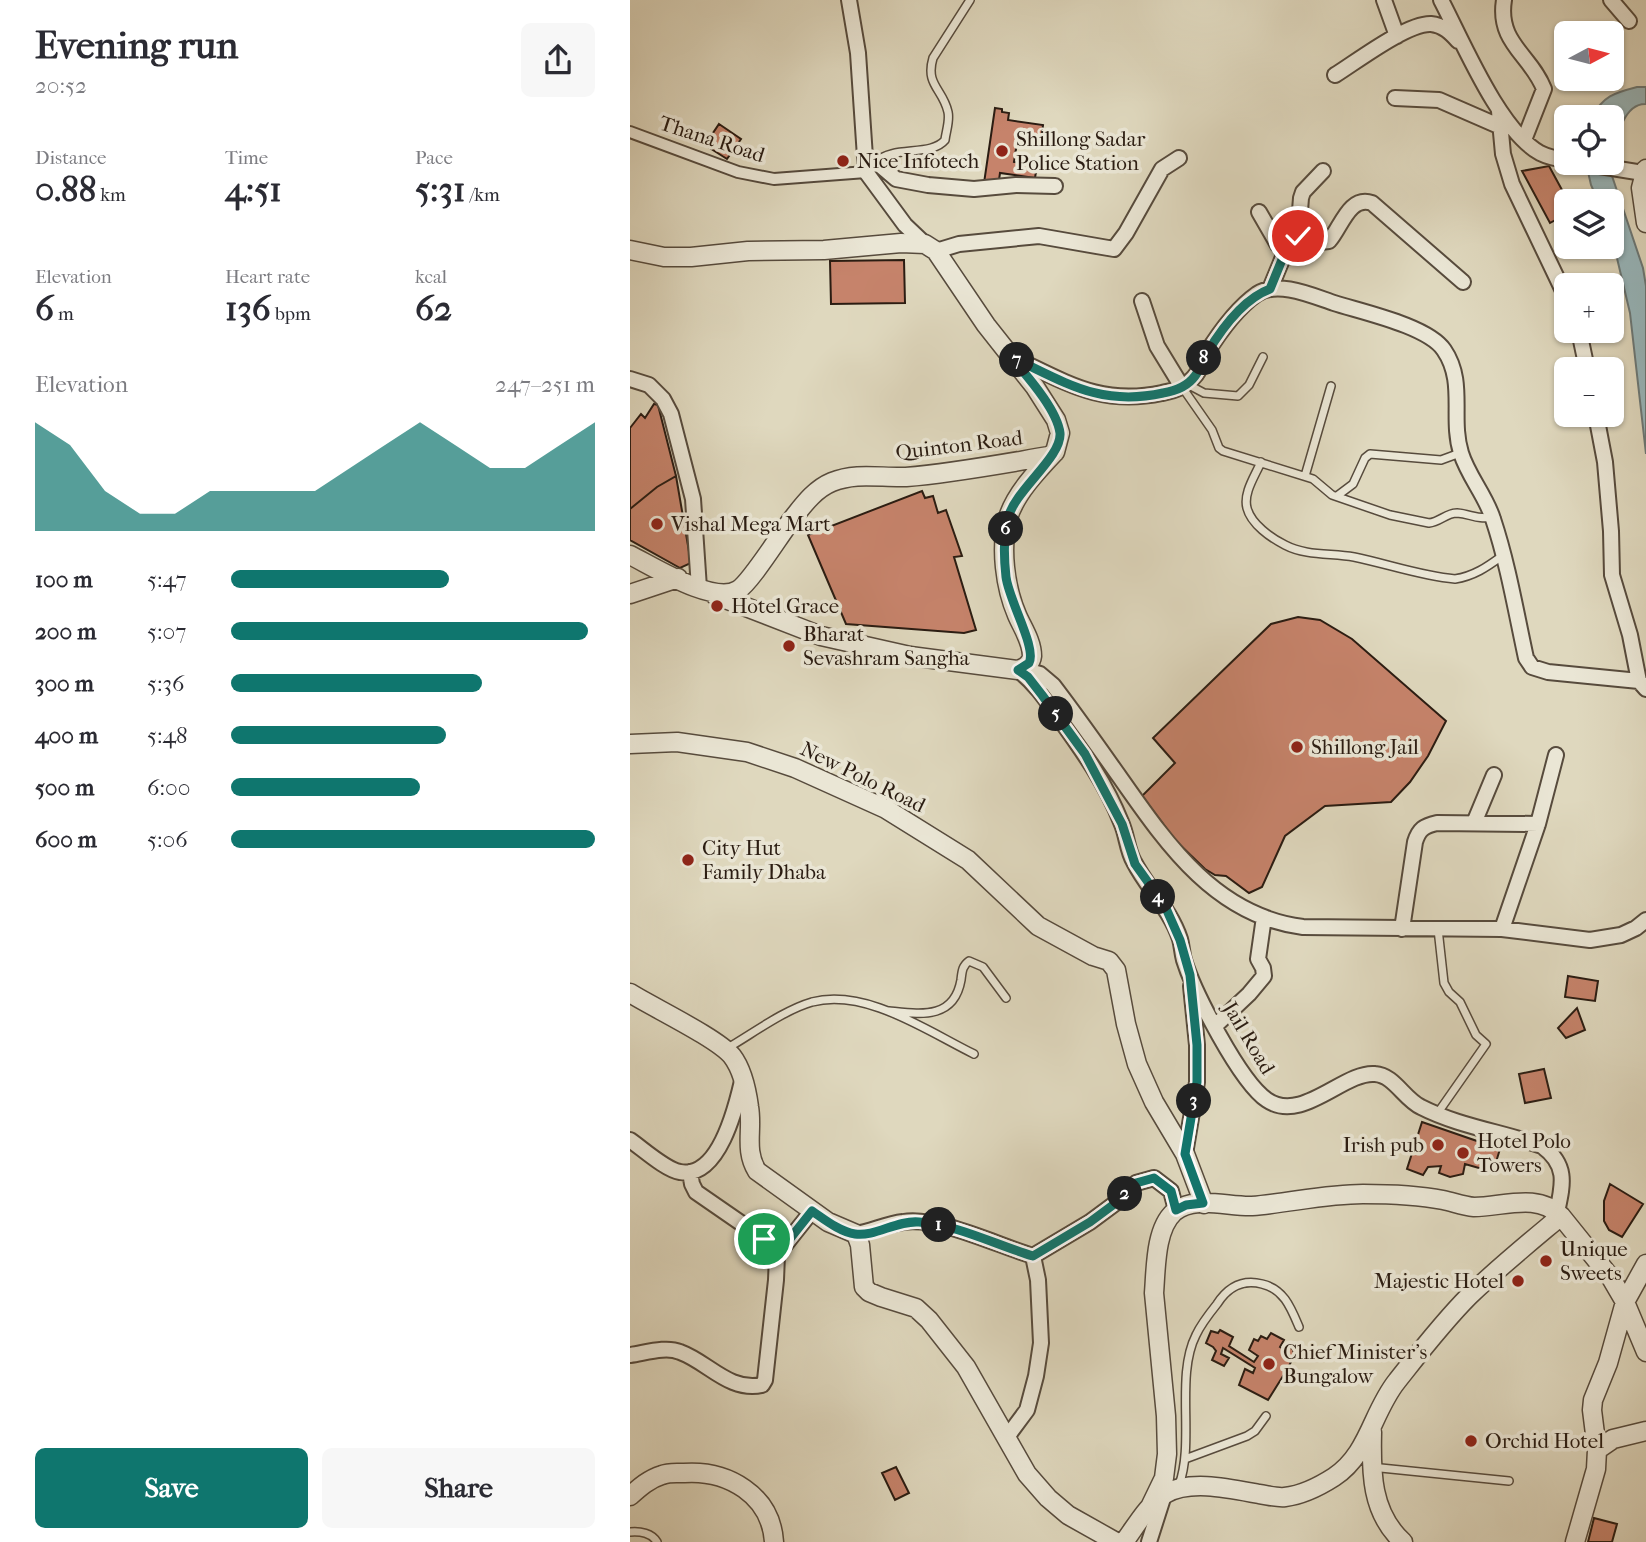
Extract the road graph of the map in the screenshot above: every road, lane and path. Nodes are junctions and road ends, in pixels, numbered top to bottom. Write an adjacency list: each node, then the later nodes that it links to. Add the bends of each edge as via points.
1 (849, 0): 18 (street)
2 (970, 0): 18 (lane, via 930,69 948,114 945,140 937,146 888,155)
3 (1384, 0): 8 (street)
4 (1441, 0): 9 (street)
5 (1504, 0): 15 (street, via 1507,35 1544,89)
6 (1611, 0): 7 (street)
7 (1629, 21)
8 (1397, 36): 9 (street, via 1422,25 1440,26); 10 (street)
9 (1469, 52): 12 (street)
10 (1335, 75)
11 (1395, 98): 13 (street, via 1439,100)
12 (1499, 110): 13 (street); 15 (street)
13 (1501, 128): 28 (street, via 1512,184)
14 (630, 132): 18 (street, Thana Road, via 738,172 774,178)
15 (1524, 141): 16 (street)
16 (1554, 157)
17 (1179, 158): 26 (street, via 1162,169 1114,249 1040,236)
18 (869, 165): 22 (street, via 896,179 928,185 974,189); 26 (street, via 905,225)
19 (1624, 169): 21 (street)
20 (1324, 171): 25 (street, via 1301,198)
21 (1645, 171): 24 (street, via 1641,188)
22 (1055, 186)
23 (1259, 212): 25 (street, via 1278,245)
24 (1646, 223)
25 (1293, 241): 29 (street, via 1329,241 1353,206 1365,201); 30 (street)
26 (930, 248): 27 (street, via 887,243 691,257); 32 (street)
27 (630, 250)
28 (1555, 273)
29 (1463, 282)
30 (1270, 289): 35 (street, via 1258,293 1228,323); 39 (street, via 1318,298 1426,333 1444,349 1456,376)
31 (1142, 302): 35 (street, via 1157,346)
32 (1011, 357): 35 (street, via 1102,396 1147,397); 38 (street, via 1056,420 1060,433)
33 (1263, 357): 35 (lane, via 1250,385 1238,396)
34 (630, 379): 47 (street, via 649,385 671,414 690,481)
35 (1185, 386): 40 (lane, via 1219,448)
36 (1331, 386): 41 (lane)
37 (1598, 427): 50 (street, via 1612,575)
38 (1055, 452): 47 (street, Quinton Road, via 953,471 846,477 828,483 808,499 738,590 726,594); 49 (street, via 1008,517 1009,595 1032,654)
39 (1461, 452): 42 (lane, via 1441,460 1370,454 1353,484); 43 (street)
40 (1261, 462): 41 (lane); 45 (lane, via 1246,507 1260,527 1287,546 1455,579 1467,578)
41 (1305, 476): 42 (lane)
42 (1336, 496): 43 (lane, via 1429,523 1454,513)
43 (1493, 517): 45 (street)
44 (630, 555): 46 (street, Quinton Road)
45 (1502, 556): 50 (street, via 1532,667)
46 (678, 578): 47 (street, Quinton Road); 48 (street)
47 (701, 589): 49 (street, via 821,636 910,656)
48 (630, 594)
49 (1020, 669): 56 (street, via 1040,674 1053,685 1185,864 1224,898); 61 (street, Jail Road, via 1085,754 1105,789 1135,864 1173,923)
50 (1643, 685)
51 (630, 744): 71 (street, New Polo Road, via 677,742 747,752 886,809 968,860 1038,926 1109,961 1116,970 1137,1064)
52 (1556, 755): 55 (street)
53 (1494, 775): 54 (street)
54 (1474, 823): 55 (street); 58 (street, via 1437,823 1418,832)
55 (1538, 824): 60 (street)
56 (1264, 917): 58 (street, via 1303,927); 65 (street, via 1258,959 1264,976 1250,995)
57 (1646, 920): 60 (street, via 1636,928 1590,940)
58 (1402, 929): 59 (street)
59 (1438, 929): 60 (street); 69 (lane, via 1444,983 1486,1044)
60 (1502, 929)
61 (1190, 975): 65 (street, Jail Road); 71 (street, via 1197,1082)
62 (630, 993): 66 (street)
63 (1006, 998): 64 (lane, via 983,967 969,961 958,993 942,1009 927,1013)
64 (885, 1010): 66 (lane, via 852,999 810,1003); 67 (lane)
65 (1214, 1026): 69 (street, Jail Road, via 1251,1085 1277,1106 1299,1104 1374,1074 1390,1079 1418,1105)
66 (726, 1050): 68 (street)
67 (974, 1054)
68 (742, 1081): 72 (street, via 723,1140 714,1155); 75 (street, via 750,1111 751,1161 757,1171)
69 (1437, 1114): 76 (street, Jail Road, via 1552,1153 1562,1172)
70 (630, 1140): 72 (street, via 679,1172)
71 (1185, 1154): 73 (street, New Polo Road)
72 (690, 1172): 78 (street, via 696,1192 764,1239)
73 (1203, 1203): 74 (street); 76 (street, via 1249,1206 1362,1194 1442,1199 1470,1207 1533,1203)
74 (1176, 1210): 79 (street, via 1171,1191 1154,1178 1146,1179 1090,1222); 95 (street, via 1166,1221 1155,1275 1167,1454 1164,1478)
75 (812, 1211): 77 (street); 78 (street)
76 (1559, 1214): 81 (street, via 1599,1261); 87 (street, via 1469,1296 1427,1342 1394,1384)
77 (856, 1234): 79 (street, via 918,1222); 88 (street, via 864,1287 916,1308 929,1320 966,1367)
78 (777, 1255): 84 (street, via 762,1385 729,1381 681,1352)
79 (1033, 1256): 88 (street, via 1041,1343 1027,1410)
80 (1646, 1265): 81 (street)
81 (1625, 1302): 83 (street); 89 (street, via 1593,1400)
82 (1299, 1327): 90 (lane, via 1289,1303 1265,1284 1247,1282 1224,1293 1192,1347)
83 (1646, 1352)
84 (630, 1355)
85 (1266, 1416): 90 (lane, via 1247,1437)
86 (1646, 1431): 89 (street, via 1613,1439)
87 (1371, 1432): 91 (street); 93 (street, via 1354,1459 1309,1490 1284,1497 1198,1487)
88 (1007, 1437): 99 (street, via 1027,1474 1048,1498 1068,1516)
89 (1597, 1450): 103 (street)
90 (1185, 1459): 93 (lane, via 1184,1473)
91 (1371, 1467): 92 (lane); 102 (street, via 1374,1495 1390,1531)
92 (1509, 1481)
93 (1171, 1492): 95 (street); 101 (street)
94 (630, 1496): 98 (street, via 664,1474 700,1472 721,1477 756,1496 767,1514)
95 (1150, 1507): 100 (street)
96 (630, 1532): 97 (lane, via 650,1535)
97 (657, 1542)
98 (774, 1542)
99 (1116, 1542)
100 (1124, 1542)
101 (1149, 1542)
102 (1402, 1542)
103 (1575, 1542)

